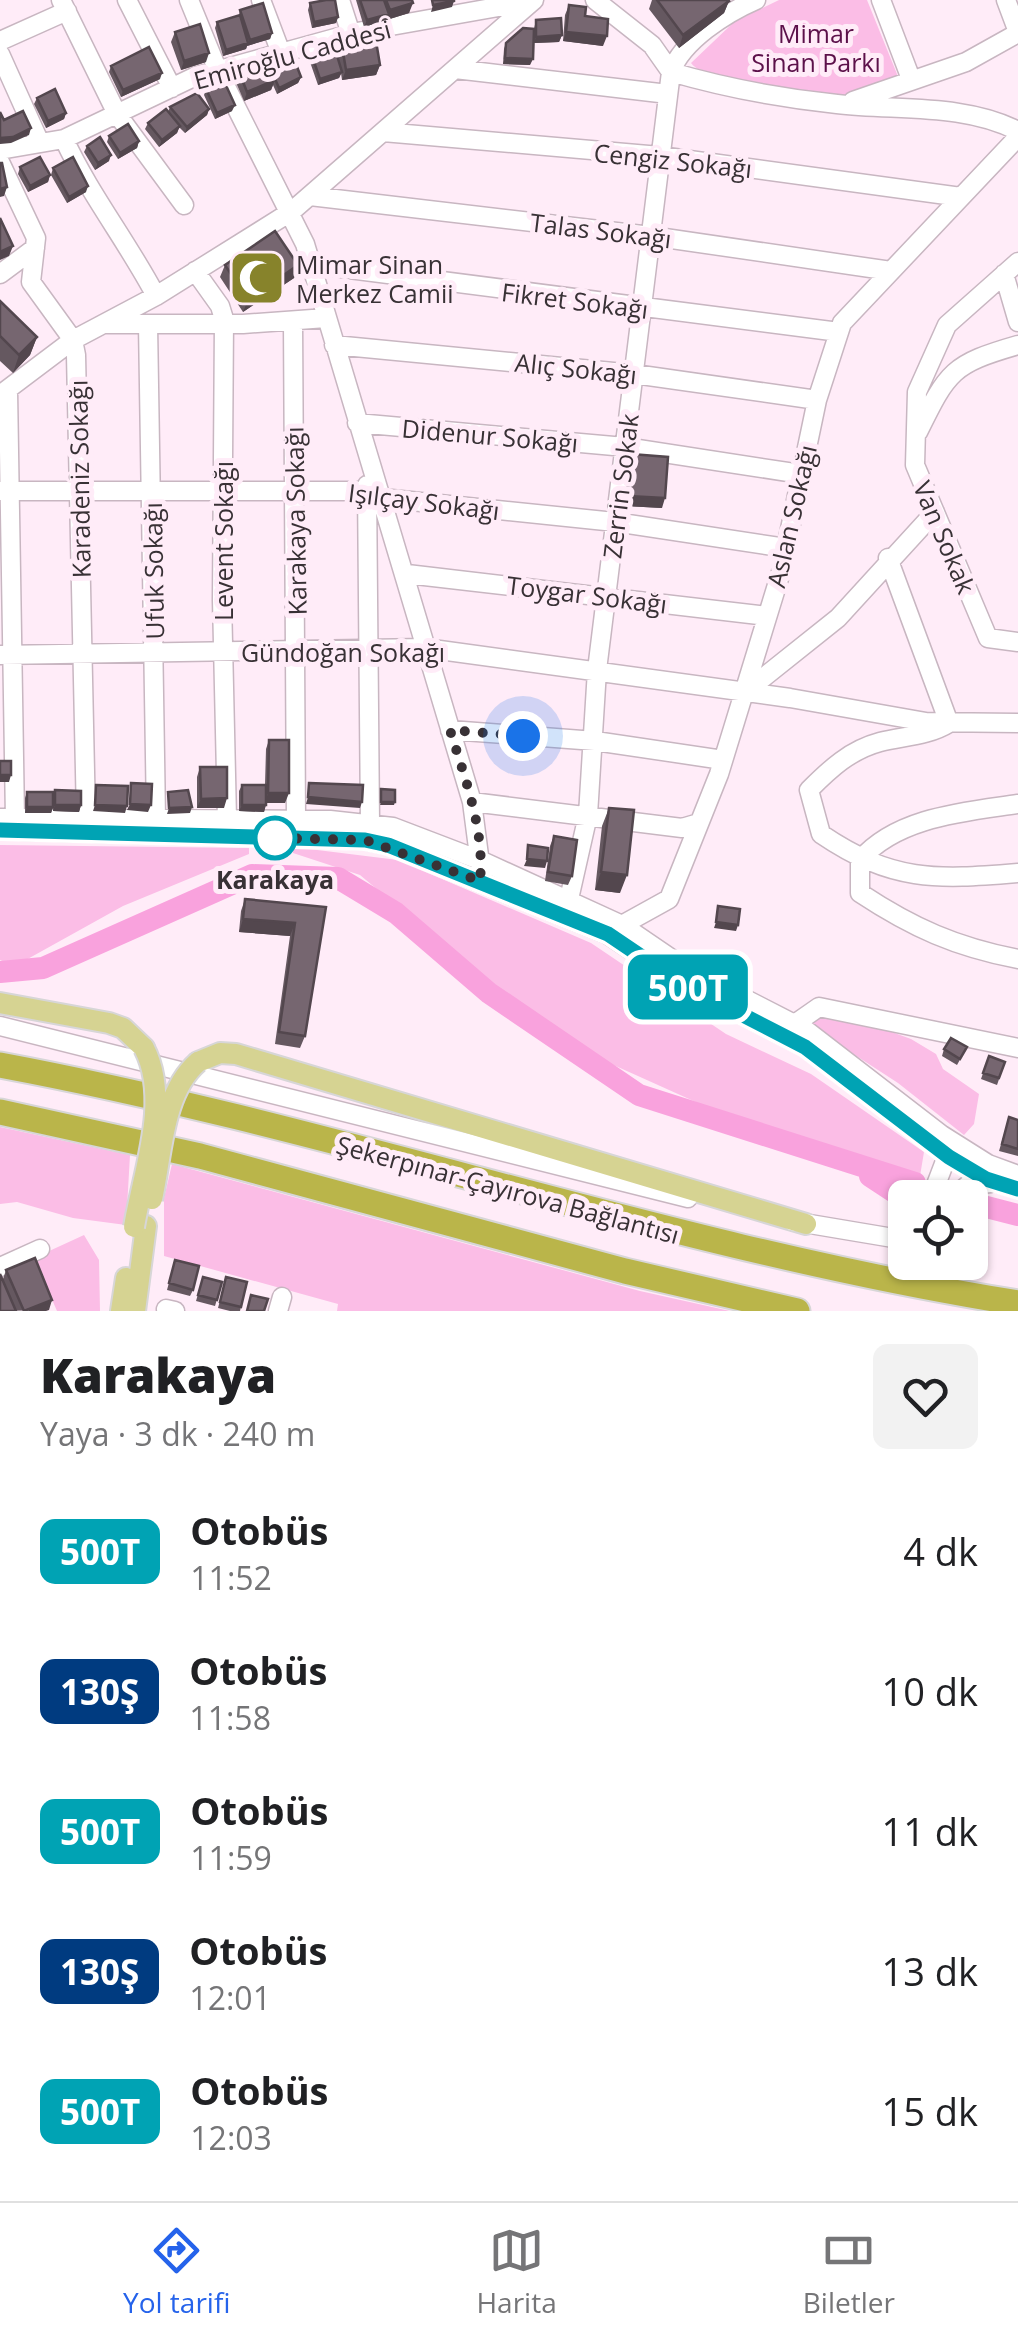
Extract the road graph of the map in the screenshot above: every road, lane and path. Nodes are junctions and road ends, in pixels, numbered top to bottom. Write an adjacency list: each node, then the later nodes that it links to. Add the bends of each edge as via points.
1 (127, 0): 23 (street)
2 (189, 0): 20 (street)
3 (261, 0): 17 (street)
4 (340, 0): 15 (street)
5 (416, 0): 13 (street)
6 (534, 0): 12 (street, Emiroğlu Caddesi); 19 (street)
7 (594, 0): 21 (street, via 652,45)
8 (756, 0): 21 (street, via 676,57)
9 (881, 0): 22 (street)
10 (1006, 0): 14 (street)
11 (64, 5): 16 (street); 26 (street)
12 (488, 5): 13 (street, Emiroğlu Caddesi)
13 (423, 21): 15 (street, Emiroğlu Caddesi)
14 (1018, 32): 22 (street, via 966,62)
15 (350, 34): 17 (street, Emiroğlu Caddesi)
16 (0, 41)
17 (281, 53): 20 (street, Emiroğlu Caddesi)
18 (0, 54): 30 (street)
19 (455, 69): 24 (street); 27 (street)
20 (218, 71): 23 (street, Emiroğlu Caddesi); 37 (street)
21 (671, 72): 24 (street, Zerrin Sokak); 25 (street, via 735,91)
22 (912, 80): 25 (street)
23 (172, 88): 26 (street, Emiroğlu Caddesi)
24 (668, 94): 32 (street, Zerrin Sokak)
25 (838, 104): 28 (street, via 950,112 997,120)
26 (116, 114): 29 (street, Emiroğlu Caddesi); 36 (street)
27 (383, 132): 32 (street, Cengiz Sokağı); 34 (street)
28 (1018, 134): 35 (street, Aslan Sokağı)
29 (64, 139): 30 (street, Emiroğlu Caddesi); 45 (street, via 88,191 129,244)
30 (40, 144): 31 (street, Emiroğlu Caddesi)
31 (0, 150)
32 (660, 156): 35 (street, Cengiz Sokağı); 38 (street, Zerrin Sokak)
33 (0, 162): 39 (street)
34 (310, 196): 37 (street); 38 (street, Talas Sokağı)
35 (961, 196): 43 (street, Aslan Sokağı)
36 (184, 205)
37 (292, 211): 40 (street); 42 (street)
38 (651, 236): 43 (street, Talas Sokağı); 46 (street, Zerrin Sokak)
39 (35, 248): 44 (street); 54 (street, via 31,282)
40 (310, 264): 46 (street, Fikret Sokağı); 47 (street)
41 (1011, 268): 49 (street); 61 (street, Van Sokak, via 947,324 917,392)
42 (195, 271): 45 (street); 52 (street, via 220,306)
43 (891, 271): 53 (street, Aslan Sokağı)
44 (0, 274)
45 (156, 296): 50 (street)
46 (642, 308): 53 (street, Fikret Sokağı); 57 (street, Zerrin Sokak)
47 (326, 318): 48 (street); 55 (street)
48 (292, 322): 52 (street); 68 (street, Karakaya Sokağı)
49 (1018, 322)
50 (100, 324): 51 (street); 54 (street)
51 (148, 324): 52 (street); 64 (street, Ufuk Sokağı)
52 (224, 324): 67 (street, Levent Sokağı)
53 (840, 332): 59 (street, Aslan Sokağı)
54 (73, 340): 58 (street); 66 (street, Karadeniz Sokağı)
55 (334, 345): 57 (street, Alıç Sokağı); 60 (street)
56 (1018, 345): 61 (street, via 974,358 944,378)
57 (634, 374): 59 (street, Alıç Sokağı); 62 (street, Zerrin Sokak)
58 (4, 392): 65 (street)
59 (817, 400): 63 (street, Aslan Sokağı)
60 (357, 423): 62 (street, Didenur Sokağı); 69 (street)
61 (916, 437): 70 (street, Van Sokak, via 915,465)
62 (624, 447): 63 (street, Didenur Sokağı); 71 (street, Zerrin Sokak)
63 (801, 474): 72 (street, Aslan Sokağı)
64 (152, 489): 66 (street, Işılçay Sokağı); 67 (street, Işılçay Sokağı); 82 (street, Ufuk Sokağı)
65 (5, 490): 66 (street, Işılçay Sokağı); 84 (street)
66 (77, 490): 83 (street, Karadeniz Sokağı)
67 (222, 490): 68 (street, Işılçay Sokağı); 81 (street, Levent Sokağı)
68 (296, 490): 69 (street, Işılçay Sokağı); 80 (street, Karakaya Sokağı)
69 (374, 494): 71 (street, Işılçay Sokağı); 74 (street); 79 (street)
70 (935, 512): 73 (street); 77 (street, Van Sokak, via 988,638)
71 (616, 522): 72 (street, Işılçay Sokağı); 75 (street, Zerrin Sokak)
72 (786, 548): 76 (street, Aslan Sokağı)
73 (888, 558): 86 (street, via 838,618); 88 (street)
74 (407, 574): 75 (street, Toygar Sokağı); 78 (street)
75 (606, 595): 76 (street, Toygar Sokağı); 85 (street, Zerrin Sokak)
76 (767, 616): 86 (street, Aslan Sokağı)
77 (1018, 642)
78 (425, 648): 79 (street, Gündoğan Sokağı); 85 (street, Gündoğan Sokağı); 89 (street)
79 (368, 649): 80 (street, Gündoğan Sokağı); 101 (street)
80 (296, 650): 81 (street, Gündoğan Sokağı); 98 (street, Karakaya Sokağı)
81 (223, 652): 82 (street, Gündoğan Sokağı); 97 (street, Levent Sokağı)
82 (154, 653): 83 (street, Gündoğan Sokağı); 96 (street, Ufuk Sokağı)
83 (84, 654): 84 (street, Gündoğan Sokağı); 95 (street, Karadeniz Sokağı)
84 (6, 655): 99 (street)
85 (597, 670): 86 (street, Gündoğan Sokağı); 90 (street, Zerrin Sokak)
86 (743, 693): 88 (street, Gündoğan Sokağı); 91 (street, Aslan Sokağı)
87 (1018, 723): 88 (street)
88 (949, 724): 103 (street, via 877,743 837,762 809,790 821,834)
89 (450, 730): 90 (street); 92 (street)
90 (595, 741): 91 (street); 94 (street, Zerrin Sokak)
91 (722, 760): 100 (street, Aslan Sokağı)
92 (472, 802): 94 (street); 104 (street)
93 (1018, 804): 103 (street, via 914,824 873,845)
94 (588, 815): 100 (street, via 682,828); 107 (street, Zerrin Sokak)
95 (86, 818): 96 (street); 99 (street)
96 (156, 818): 97 (street)
97 (227, 819): 98 (street)
98 (296, 820): 101 (street); 102 (street, Karakaya Sokağı)
99 (5, 823): 102 (street)
100 (699, 823): 108 (street, Aslan Sokağı, via 670,899)
101 (370, 824): 104 (street)
102 (302, 839): 106 (street, via 376,842)
103 (860, 860): 105 (street, via 903,875); 109 (street, via 860,893 888,912 964,949)
104 (482, 861): 106 (street); 107 (street)
105 (1018, 873)
106 (480, 881): 112 (street, via 608,934 679,982)
107 (569, 899): 108 (street)
108 (622, 925): 112 (street)
109 (1018, 959)
110 (0, 1004): 124 (main road, bridge, via 109,1023 144,1048 157,1096)
111 (0, 1026): 123 (street)
112 (787, 1029): 113 (street, via 819,1007); 116 (street); 117 (street)
113 (1018, 1048)
114 (0, 1065): 128 (highway, Şekerpınar-Çayırova Bağlantısı, via 262,1123 682,1235)
115 (0, 1112): 131 (highway, Şekerpınar-Çayırova Bağlantısı, via 200,1156)
116 (942, 1135): 117 (street); 118 (street)
117 (949, 1157): 119 (street); 120 (street)
118 (1018, 1175)
119 (939, 1180)
120 (995, 1182): 121 (street); 122 (street)
121 (988, 1183)
122 (1018, 1190)
123 (806, 1224): 124 (main road, bridge, via 220,1053 198,1062 173,1096); 125 (street)
124 (140, 1226): 129 (main road); 130 (main road)
125 (888, 1238)
126 (40, 1249): 127 (street)
127 (0, 1268)
128 (1018, 1303)
129 (121, 1311)
130 (136, 1311)
131 (797, 1311)

